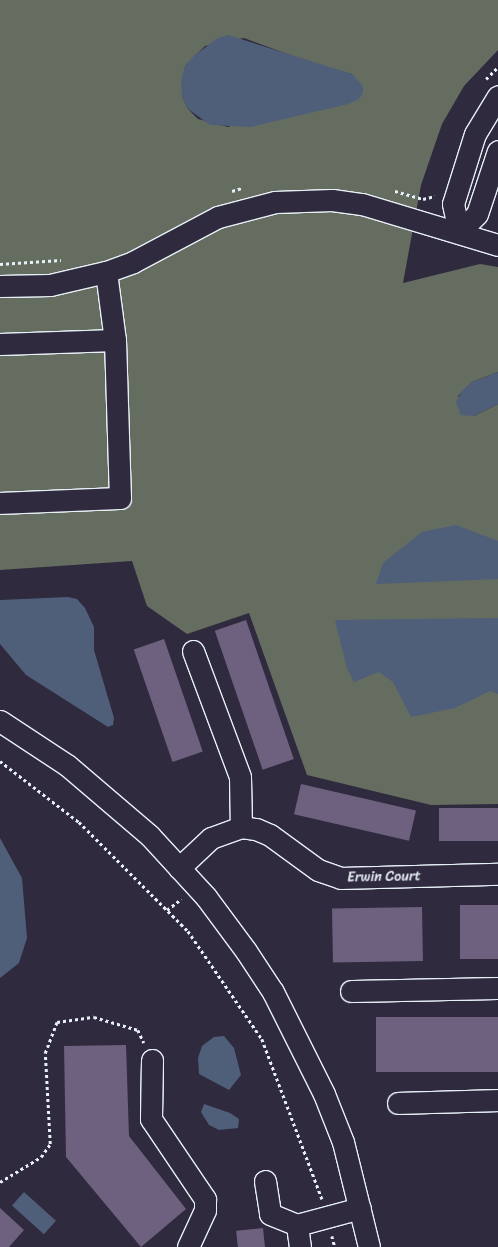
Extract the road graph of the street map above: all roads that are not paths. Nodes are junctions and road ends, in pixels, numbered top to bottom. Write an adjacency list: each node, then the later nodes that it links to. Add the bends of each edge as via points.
1 (498, 96): 3 (street, via 475,134 453,204)
2 (498, 151): 3 (street, via 477,214)
3 (459, 232): 4 (street); 5 (street, via 362,204 332,200 275,202 218,217 134,262)
4 (498, 245)
5 (106, 272): 6 (street, via 50,285); 7 (street)
6 (0, 286)
7 (114, 340): 8 (street); 9 (street, via 120,498)
8 (0, 344)
9 (0, 503)
10 (193, 651): 12 (street, via 240,777)
11 (0, 721): 13 (street, via 67,765 108,798 150,836)
12 (241, 827): 13 (street, Erwin Court, via 211,838); 14 (street, Erwin Court, via 256,828 270,835 318,870 341,878)
13 (179, 868): 21 (street, via 246,951 296,1034 343,1142)
14 (498, 874)
15 (498, 988): 16 (street)
16 (351, 991)
17 (152, 1060): 23 (street, via 151,1119 205,1199 205,1210)
18 (498, 1100): 19 (street)
19 (398, 1103)
20 (265, 1181): 22 (street, via 270,1214)
21 (360, 1208): 22 (street); 25 (street)
22 (297, 1225): 24 (street)
23 (188, 1247)
24 (300, 1247)
25 (369, 1247)

